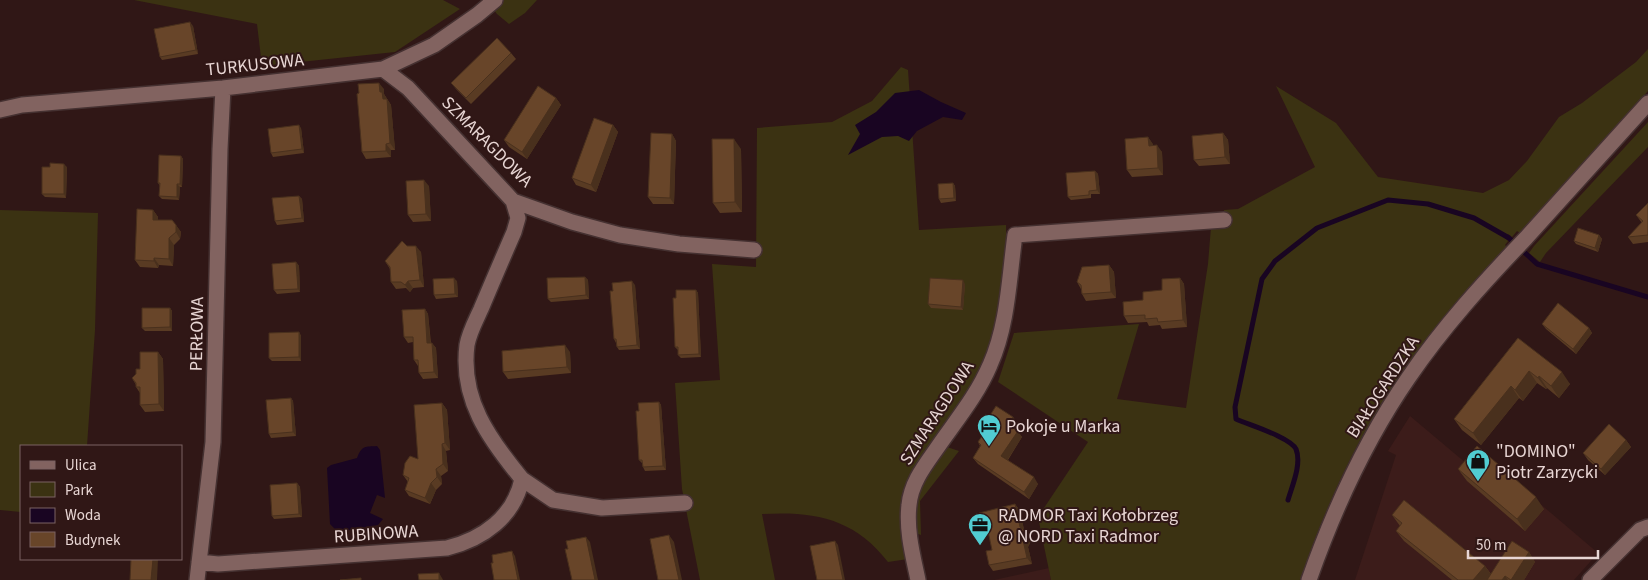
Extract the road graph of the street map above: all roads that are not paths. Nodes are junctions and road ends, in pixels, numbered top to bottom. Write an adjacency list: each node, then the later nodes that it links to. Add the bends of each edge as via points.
1 (496, 0): 2 (street, TURKUSOWA, via 434,45)
2 (383, 69): 3 (street, TURKUSOWA); 6 (street, SZMARAGDOWA, via 408,88)
3 (223, 88): 5 (street, TURKUSOWA, via 22,104); 12 (street, PERŁOWA, via 213,442)
4 (1648, 103): 15 (street, BIAŁOGARDZKA, via 1472,296 1410,375 1373,434 1351,478)
5 (0, 110)
6 (513, 201): 8 (street, SZMARAGDOWA, via 620,235); 9 (street, via 518,218 468,343 466,371 473,404 486,430)
7 (1224, 220): 14 (street, SZMARAGDOWA, via 1015,234 1004,319 994,356 982,382 920,472 911,492 908,516)
8 (754, 250)
9 (522, 479): 10 (street, via 553,500 602,508); 12 (street, RUBINOWA, via 519,493 503,517 475,539 458,546 218,564)
10 (685, 503)
11 (1648, 526): 16 (street, via 1640,530)
12 (200, 562): 13 (street, PERŁOWA)
13 (197, 580)
14 (918, 580)
15 (1309, 580)
16 (1590, 580)

